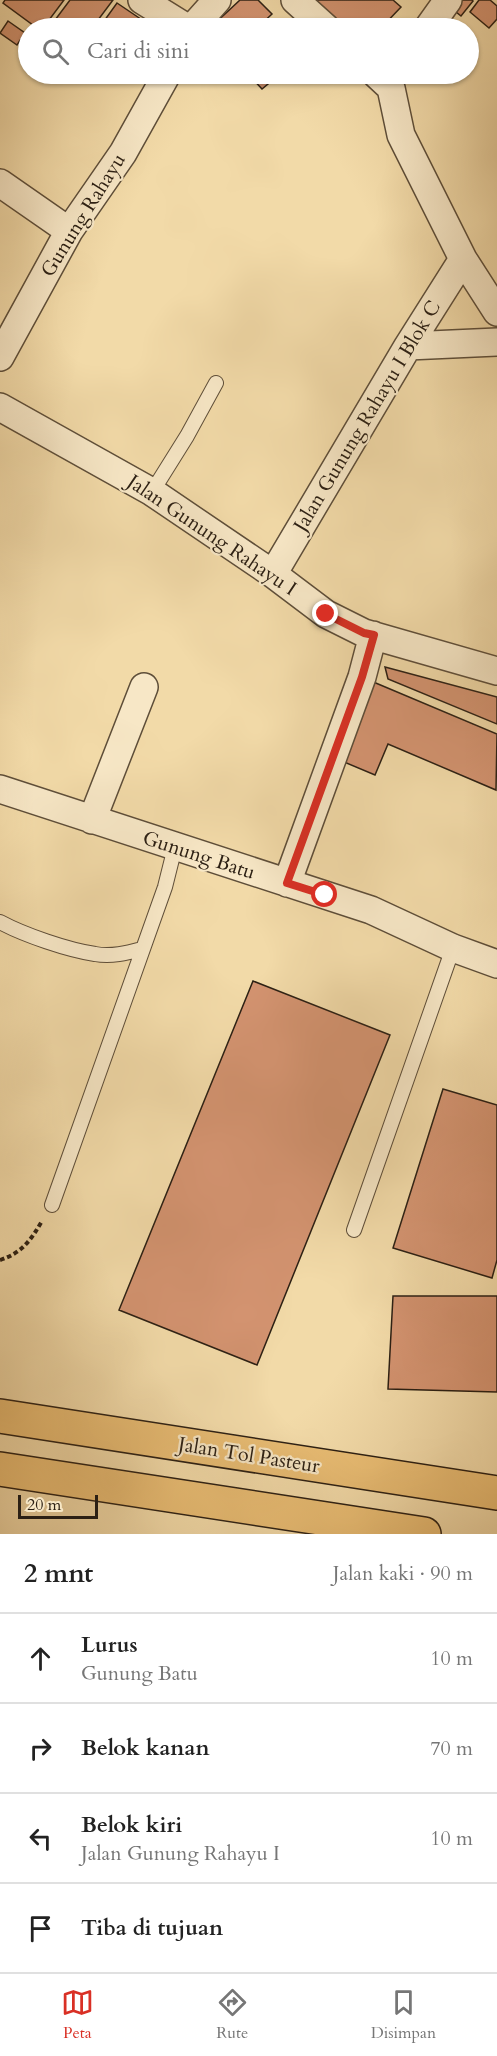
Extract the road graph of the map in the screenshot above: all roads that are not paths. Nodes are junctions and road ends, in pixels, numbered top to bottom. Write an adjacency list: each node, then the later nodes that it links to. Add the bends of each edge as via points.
1 (142, 0): 5 (street)
2 (217, 0): 6 (street)
3 (295, 0): 7 (street)
4 (448, 0): 8 (street)
5 (171, 18)
6 (201, 18)
7 (315, 18)
8 (435, 18)
9 (161, 84): 12 (street, Gunung Rahayu, via 123,153)
10 (390, 84): 13 (street, via 400,135)
11 (0, 183): 12 (street)
12 (69, 231): 17 (street, Gunung Rahayu)
13 (463, 259): 14 (street); 16 (street, Jalan Gunung Rahayu I Blok C)
14 (497, 312)
15 (497, 342): 16 (street)
16 (408, 346): 21 (street, Jalan Gunung Rahayu I Blok C)
17 (0, 357)
18 (216, 383): 20 (lane)
19 (0, 407): 20 (street, Jalan Gunung Rahayu I)
20 (152, 492): 21 (street, Jalan Gunung Rahayu I)
21 (273, 574): 22 (street, Jalan Gunung Rahayu I, via 326,614)
22 (374, 635): 23 (street, Jalan Gunung Rahayu I); 28 (street)
23 (497, 671)
24 (144, 687): 26 (street)
25 (0, 789): 26 (street, Gunung Batu)
26 (92, 820): 27 (street, Gunung Batu)
27 (176, 847): 28 (street, Gunung Batu); 31 (lane)
28 (287, 883): 30 (street, Gunung Batu, via 370,910)
29 (0, 922): 31 (lane, via 40,939 96,954)
30 (453, 948): 32 (street, Gunung Batu); 34 (lane)
31 (142, 949): 33 (lane)
32 (497, 964)
33 (52, 1205)
34 (354, 1230)
35 (0, 1416): 37 (highway, Jalan Tol Pasteur)
36 (0, 1469): 38 (highway)
37 (497, 1493)
38 (424, 1534)

